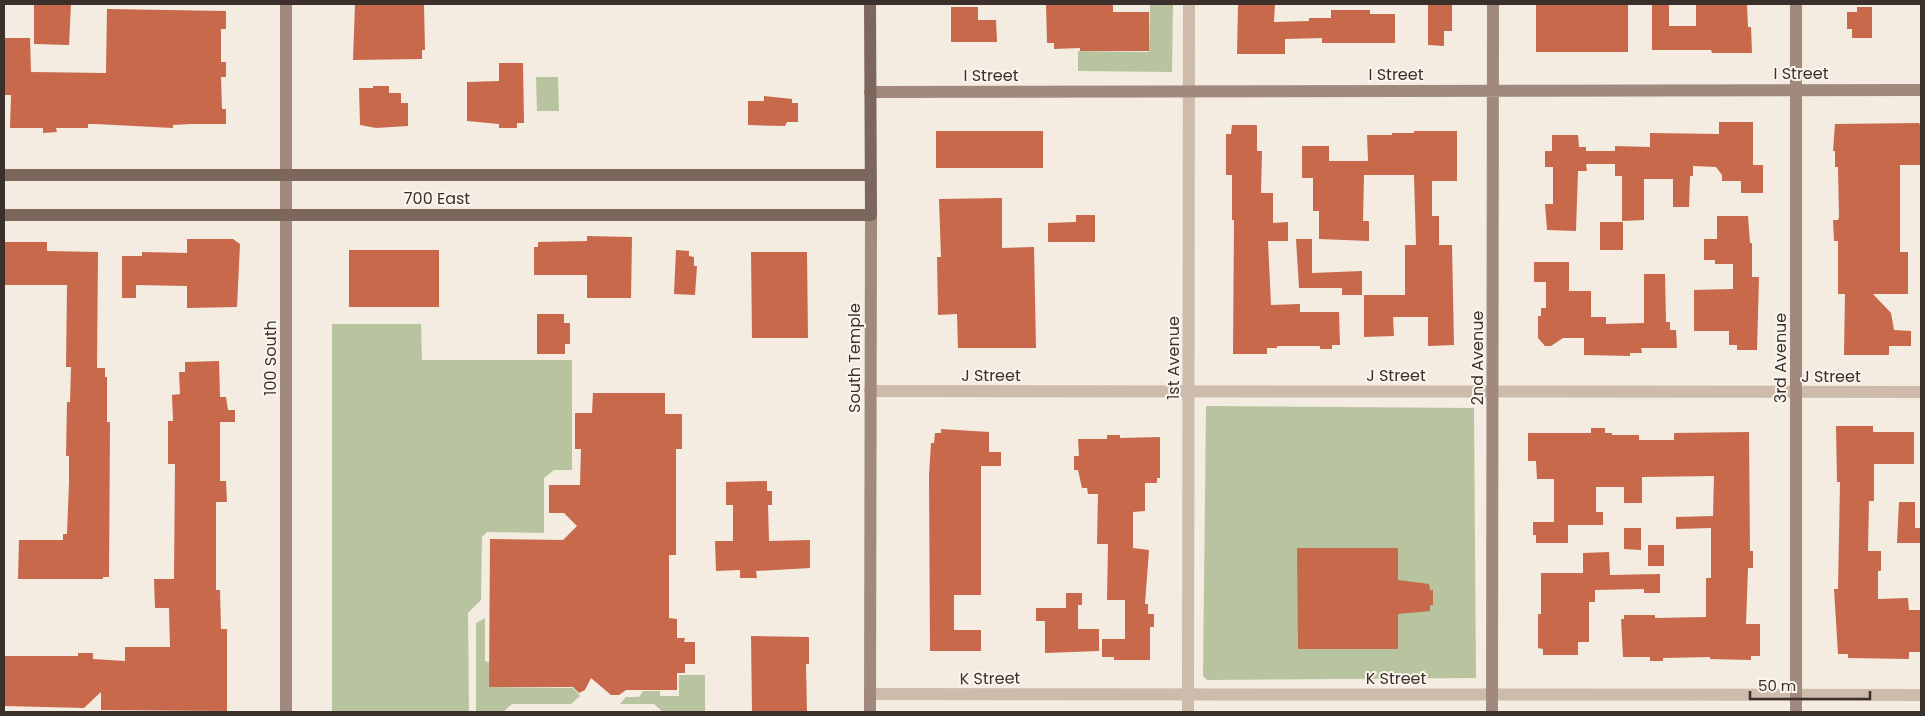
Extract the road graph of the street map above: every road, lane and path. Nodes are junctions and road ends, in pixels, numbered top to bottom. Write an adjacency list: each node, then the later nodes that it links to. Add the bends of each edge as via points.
1 (286, 4): 13 (street, 100 South)
2 (870, 4): 10 (main road, South Temple)
3 (1189, 4): 7 (street, 1st Avenue)
4 (1493, 4): 8 (street, 2nd Avenue)
5 (1796, 4): 6 (street, 3rd Avenue)
6 (1796, 89): 8 (street, I Street); 9 (street, I Street); 20 (street, 3rd Avenue)
7 (1189, 90): 8 (street, I Street); 10 (street, I Street); 18 (street, 1st Avenue)
8 (1493, 90): 19 (street, 2nd Avenue)
9 (1921, 90)
10 (870, 92): 12 (main road, South Temple)
11 (4, 175): 13 (main road, 700 East)
12 (870, 175): 13 (main road, 700 East); 16 (main road, South Temple)
13 (285, 176): 15 (street, 100 South)
14 (4, 214): 15 (main road, 700 East)
15 (286, 214): 16 (main road, 700 East); 27 (street, 100 South)
16 (871, 215): 17 (street, South Temple)
17 (870, 391): 18 (street, J Street); 22 (street, South Temple)
18 (1189, 392): 19 (street, J Street); 23 (street, 1st Avenue)
19 (1493, 392): 20 (street, J Street); 24 (street, 2nd Avenue)
20 (1796, 392): 21 (street, J Street); 25 (street, 3rd Avenue)
21 (1921, 392)
22 (870, 694): 23 (street, K Street); 28 (street, South Temple)
23 (1188, 694): 24 (street, K Street); 29 (street, 1st Avenue)
24 (1492, 694): 25 (street, K Street); 30 (street, 2nd Avenue)
25 (1796, 695): 26 (street, K Street); 31 (street, 3rd Avenue)
26 (1921, 695)
27 (286, 712)
28 (870, 712)
29 (1188, 712)
30 (1492, 712)
31 (1796, 712)

